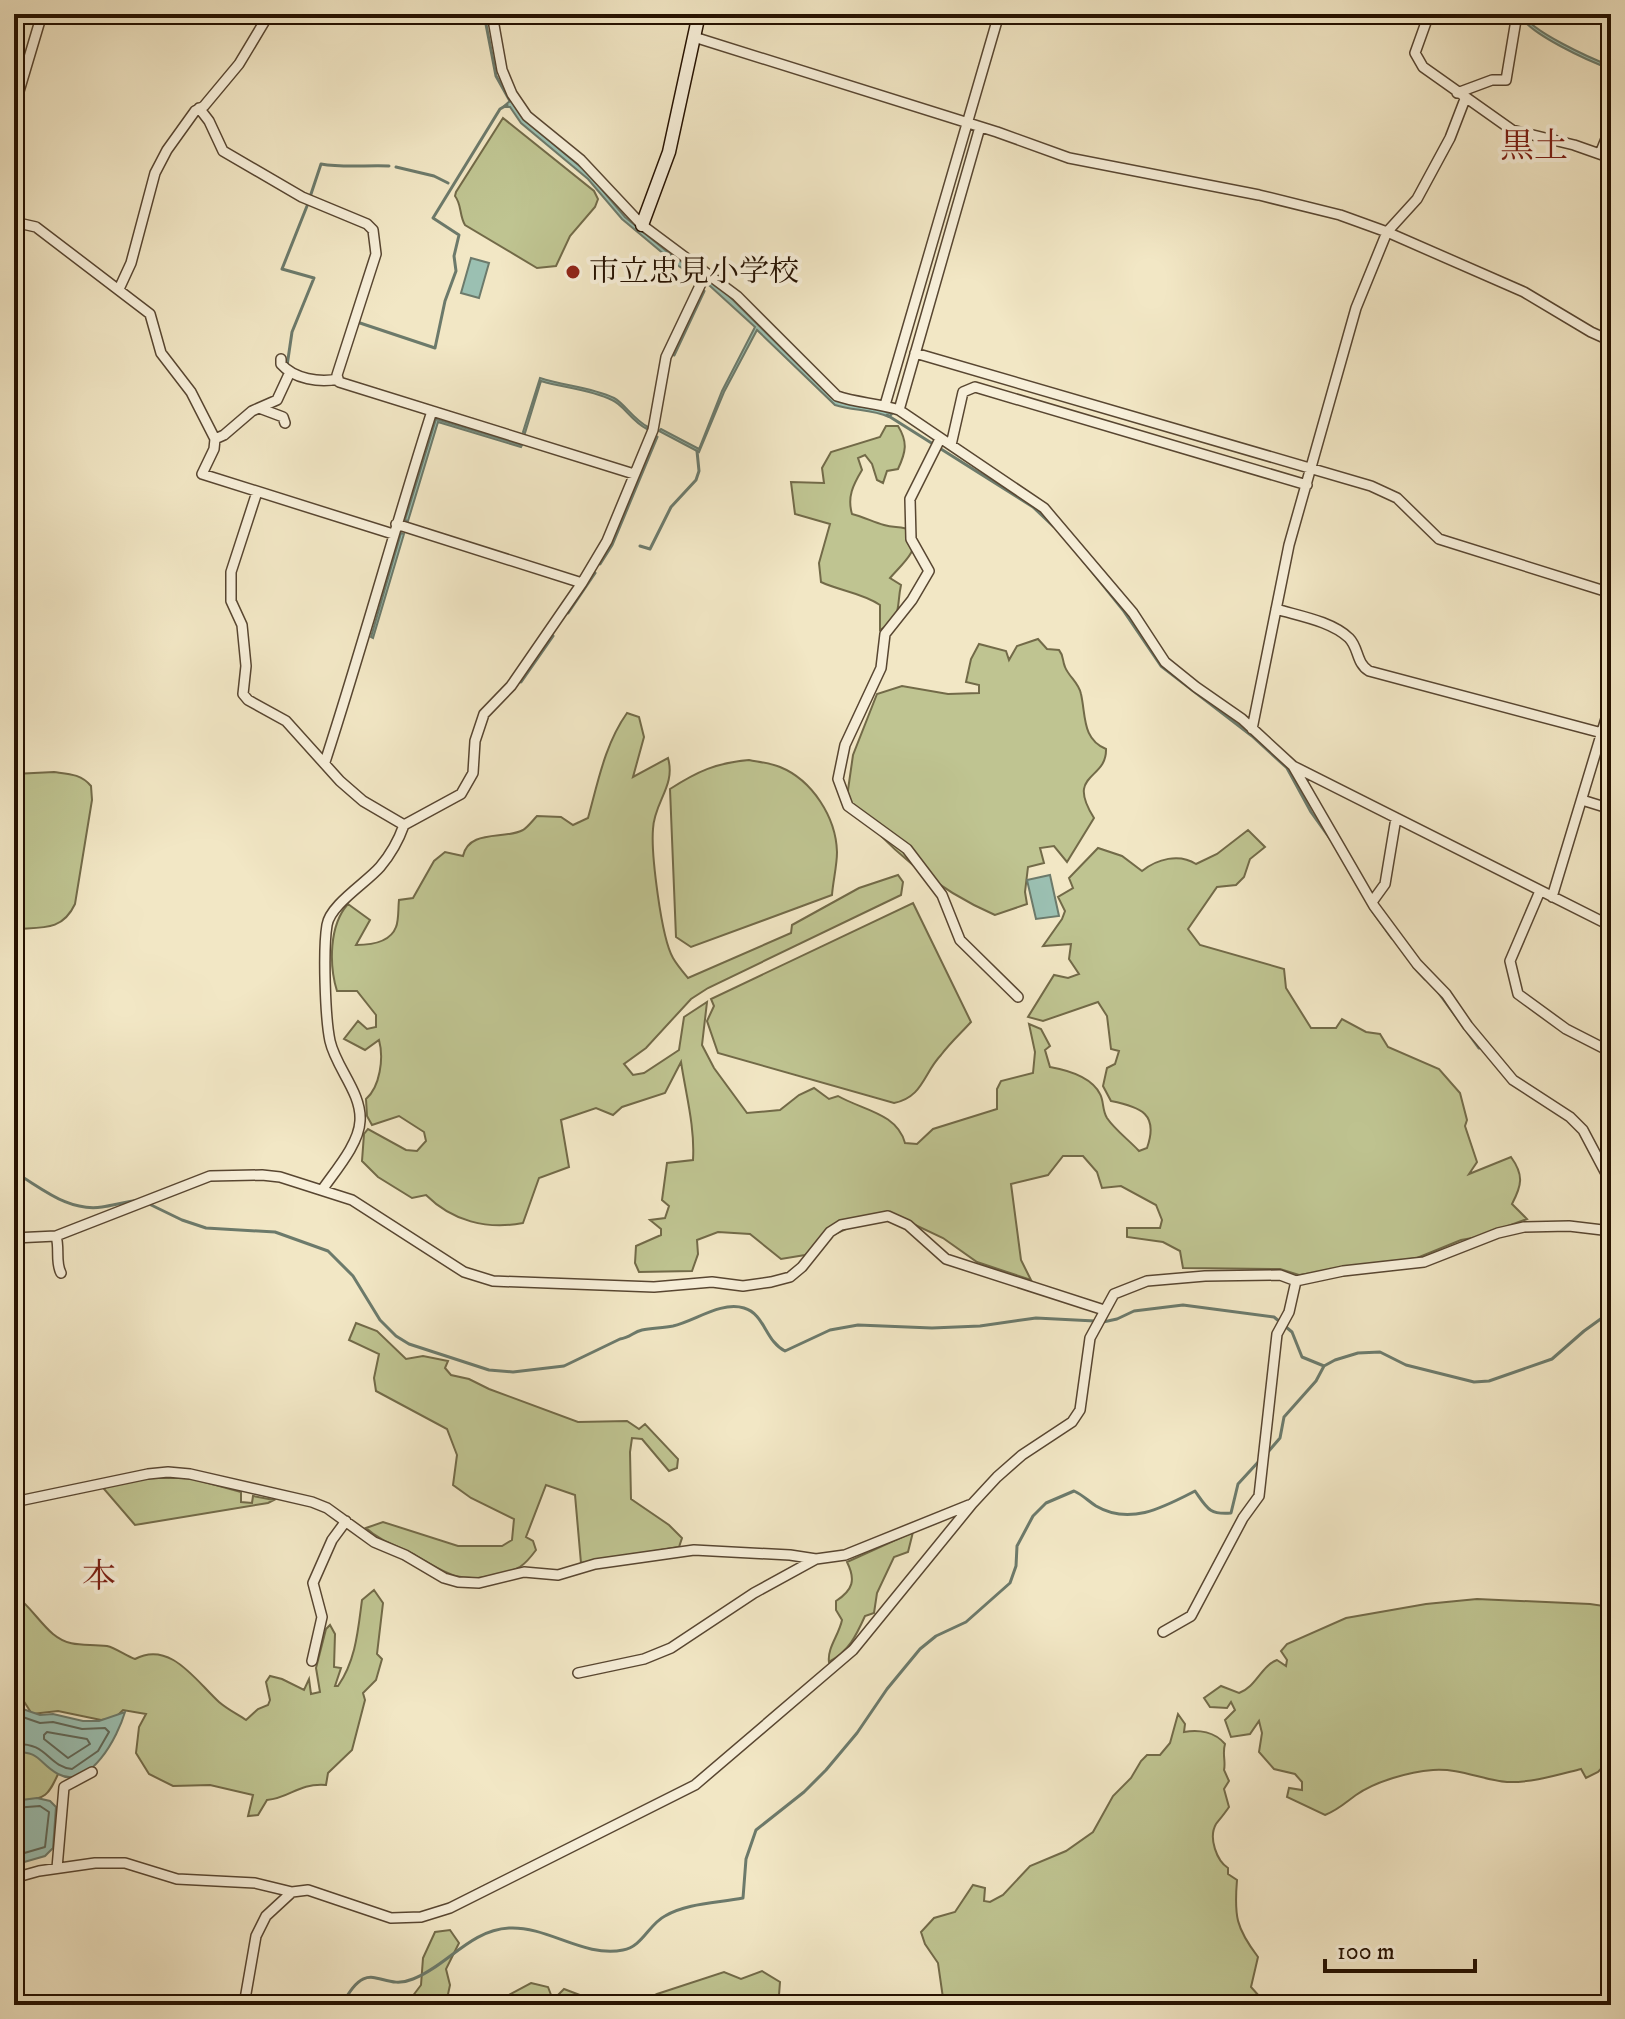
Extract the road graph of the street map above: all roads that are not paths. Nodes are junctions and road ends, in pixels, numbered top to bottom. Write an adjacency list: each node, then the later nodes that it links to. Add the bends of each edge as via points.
1 (42, 14): 10 (street)
2 (269, 14): 11 (street, via 239,64)
3 (492, 14): 18 (street, via 502,70 527,116 581,160)
4 (699, 14): 8 (street)
5 (999, 14): 12 (street)
6 (1429, 14): 9 (street, via 1415,53 1423,67)
7 (1517, 14): 9 (street, via 1506,80 1492,80)
8 (694, 37): 12 (street); 18 (street, via 669,152)
9 (1461, 96): 15 (street, via 1512,130); 19 (street, via 1450,138 1417,199)
10 (14, 108)
11 (199, 108): 21 (street, via 155,173); 26 (street, via 223,151 373,230 376,254)
12 (968, 123): 14 (street); 27 (street)
13 (1611, 126): 15 (street)
14 (980, 127): 19 (street, via 1069,158 1259,195); 23 (street)
15 (1600, 154): 16 (street)
16 (1611, 158)
17 (14, 222): 21 (street, via 36,227)
18 (642, 225): 20 (street)
19 (1387, 232): 22 (street, via 1524,292); 35 (street, via 1356,308)
20 (706, 273): 27 (street, via 737,296 837,396); 36 (street, via 666,357 653,430)
21 (119, 289): 32 (street, via 150,314 161,353 198,403)
22 (1611, 341)
23 (915, 353): 29 (street); 35 (street)
24 (281, 359): 25 (street)
25 (290, 372): 26 (street); 28 (street, via 277,400)
26 (338, 379): 30 (street)
27 (885, 405): 29 (street)
28 (259, 408): 31 (street, via 283,417); 32 (street)
29 (899, 410): 33 (street)
30 (432, 411): 36 (street); 39 (street)
31 (285, 423)
32 (215, 439): 38 (street, via 202,474)
33 (940, 439): 34 (street); 56 (street, via 910,499 911,539 929,571 885,634 881,668 845,745 838,779 848,806 907,849 942,895 960,940)
34 (951, 445): 37 (street, via 963,392 975,387); 44 (street, via 1044,508 1133,613 1165,662)
35 (1311, 469): 37 (street); 41 (street, via 1397,498 1439,539)
36 (634, 474): 40 (street, via 607,541)
37 (1307, 485): 42 (street)
38 (257, 492): 39 (street); 46 (street, via 231,572 231,601 242,625 245,652 243,694 286,721)
39 (394, 529): 40 (street); 46 (street)
40 (582, 583): 51 (street, via 511,686 484,714 473,773 461,794)
41 (1611, 593)
42 (1276, 609): 44 (street); 45 (street, via 1349,638 1369,671)
43 (1611, 702): 45 (street)
44 (1252, 729): 47 (street)
45 (1602, 733): 48 (street)
46 (325, 762): 51 (street, via 363,801)
47 (1293, 766): 50 (street); 54 (street)
48 (1582, 800): 49 (street); 53 (street)
49 (1611, 809)
50 (1396, 818): 52 (street); 54 (street, via 1385,884)
51 (404, 825): 59 (street, via 397,845 331,913 327,924 330,1042 361,1124)
52 (1540, 891): 53 (street); 57 (street, via 1510,961 1518,994 1566,1029)
53 (1552, 897): 55 (street)
54 (1372, 902): 58 (street, via 1513,1080 1583,1130)
55 (1611, 926)
56 (1018, 997)
57 (1611, 1052)
58 (1611, 1183)
59 (322, 1190): 61 (street, via 280,1177 210,1176); 65 (street, via 352,1200 464,1272 493,1281 654,1287 771,1282 790,1277 841,1225 888,1216 908,1225 946,1259)
60 (1611, 1231): 64 (street, via 1524,1227 1424,1262)
61 (56, 1236): 62 (street); 63 (street, via 59,1269)
62 (14, 1238)
63 (51, 1253)
64 (1296, 1281): 65 (street, via 1280,1275 1147,1281 1114,1294); 70 (street, via 1277,1334 1259,1496 1191,1616)
65 (1104, 1310): 67 (street, via 1090,1338 1080,1410 1072,1422 1022,1455)
66 (14, 1502): 68 (street, via 168,1472 288,1495 327,1508)
67 (972, 1504): 69 (street, via 845,1555); 76 (street, via 853,1650 695,1785 450,1908 421,1917 391,1918 308,1890)
68 (346, 1521): 69 (street, via 374,1542 458,1582 479,1583 524,1572 558,1575 595,1564 694,1550); 71 (street, via 313,1583 322,1617)
69 (816, 1559): 72 (street, via 671,1648)
70 (1163, 1632)
71 (312, 1661)
72 (578, 1673)
73 (92, 1772): 74 (street, via 64,1787)
74 (57, 1868): 75 (street); 76 (street, via 125,1863 177,1879 255,1883)
75 (14, 1878)
76 (292, 1892): 77 (street, via 266,1916 256,1936)
77 (244, 2005)

